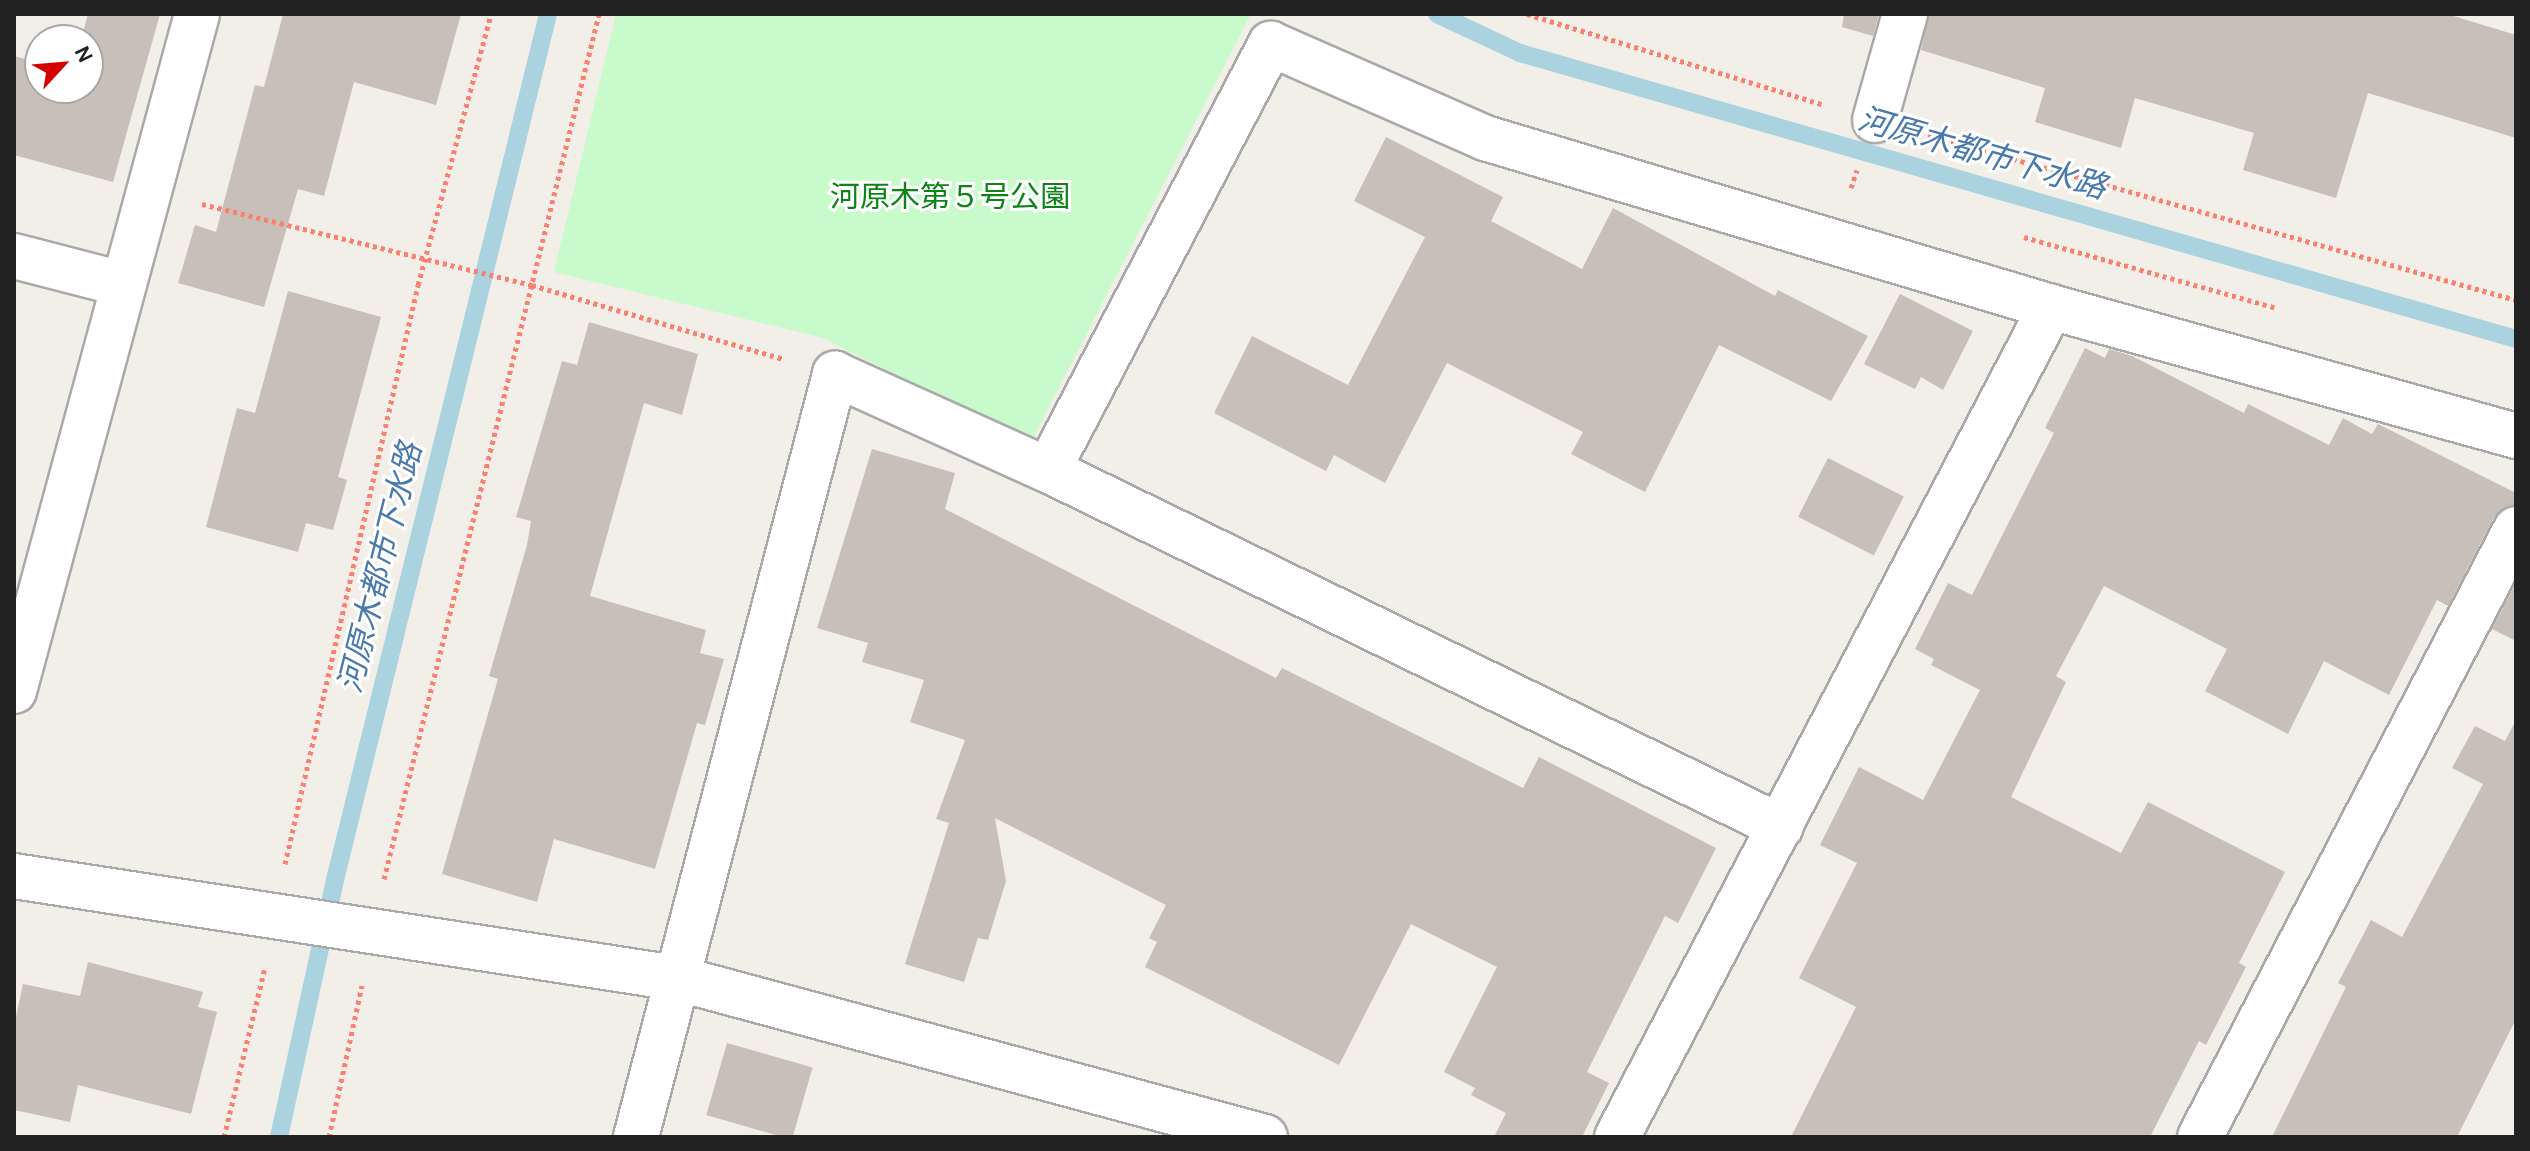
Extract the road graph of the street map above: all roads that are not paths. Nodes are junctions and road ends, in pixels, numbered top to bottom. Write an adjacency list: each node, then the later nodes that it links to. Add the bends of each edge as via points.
1 (197, 14): 5 (street)
2 (1905, 14): 3 (street)
3 (1875, 120)
4 (14, 256): 5 (street)
5 (122, 284): 10 (street)
6 (2051, 307): 7 (street); 8 (street, via 1485,138 1271,44); 11 (street)
7 (2516, 436)
8 (1048, 470): 11 (street); 13 (street, via 835,374)
9 (2516, 529): 17 (street)
10 (14, 691)
11 (1781, 827): 16 (street)
12 (14, 876): 13 (street)
13 (676, 978): 14 (street); 15 (street)
14 (636, 1137)
15 (1265, 1137)
16 (1617, 1137)
17 (2200, 1137)

